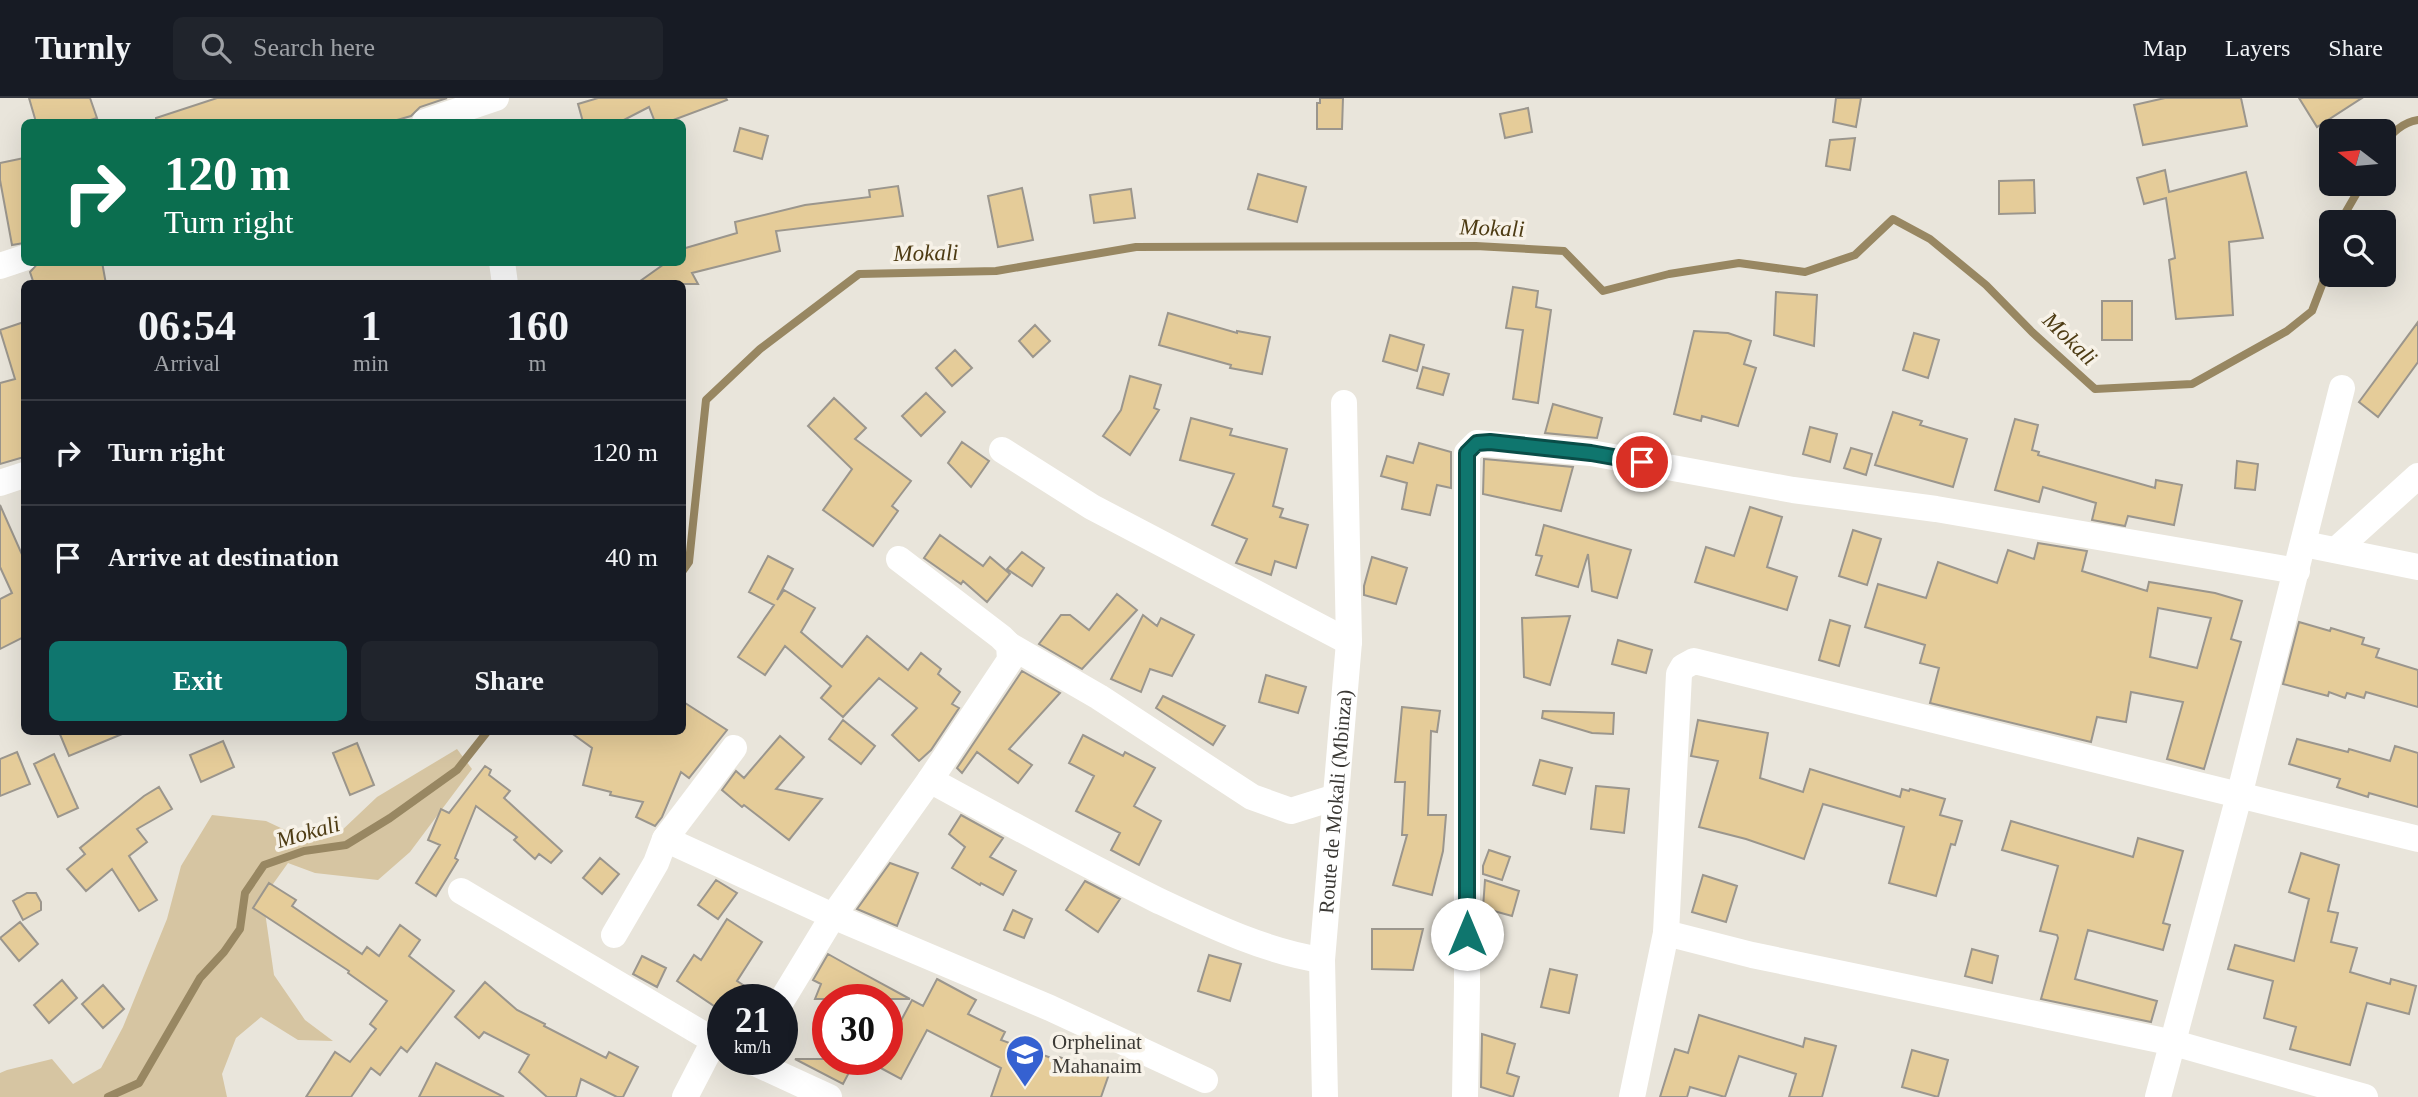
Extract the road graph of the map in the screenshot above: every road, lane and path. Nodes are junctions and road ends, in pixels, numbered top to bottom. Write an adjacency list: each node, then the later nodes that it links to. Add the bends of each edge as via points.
1 (496, 98): 2 (street)
2 (453, 111): 3 (street)
3 (433, 119)
4 (21, 259): 5 (street)
5 (0, 266)
6 (2342, 388): 12 (street)
7 (1344, 403): 17 (street, Route de Mokali (Mbinza))
8 (1002, 450): 17 (street, via 1091,507)
9 (2418, 475): 13 (street)
10 (21, 476): 11 (street)
11 (0, 483)
12 (2304, 544): 13 (street); 16 (street)
13 (2336, 550): 15 (street)
14 (899, 559): 18 (street)
15 (2418, 567)
16 (2297, 570): 21 (street); 39 (street, via 1591,453 1477,443 1467,453)
17 (1349, 642): 22 (street, Route de Mokali (Mbinza))
18 (1009, 645): 20 (street, via 1010,660); 22 (street, via 1099,697 1252,797 1291,811)
19 (734, 748): 23 (street)
20 (930, 780): 26 (street); 29 (street, via 1209,925)
21 (2239, 796): 24 (street); 27 (street, via 1694,661 1679,674); 32 (street)
22 (1336, 797): 29 (street, Route de Mokali (Mbinza))
23 (665, 839): 26 (street); 28 (street)
24 (2418, 839)
25 (461, 891): 31 (street)
26 (834, 916): 30 (street); 35 (street)
27 (1666, 933): 32 (street); 40 (street)
28 (614, 935)
29 (1322, 960): 38 (street, Route de Mokali (Mbinza))
30 (792, 984)
31 (707, 1037)
32 (2174, 1043): 41 (street); 42 (street)
33 (707, 1062): 36 (street)
34 (781, 1075): 37 (street)
35 (1205, 1080)
36 (685, 1097)
37 (829, 1097)
38 (1325, 1097)
39 (1465, 1097)
40 (1632, 1097)
41 (2158, 1097)
42 (2365, 1097)

